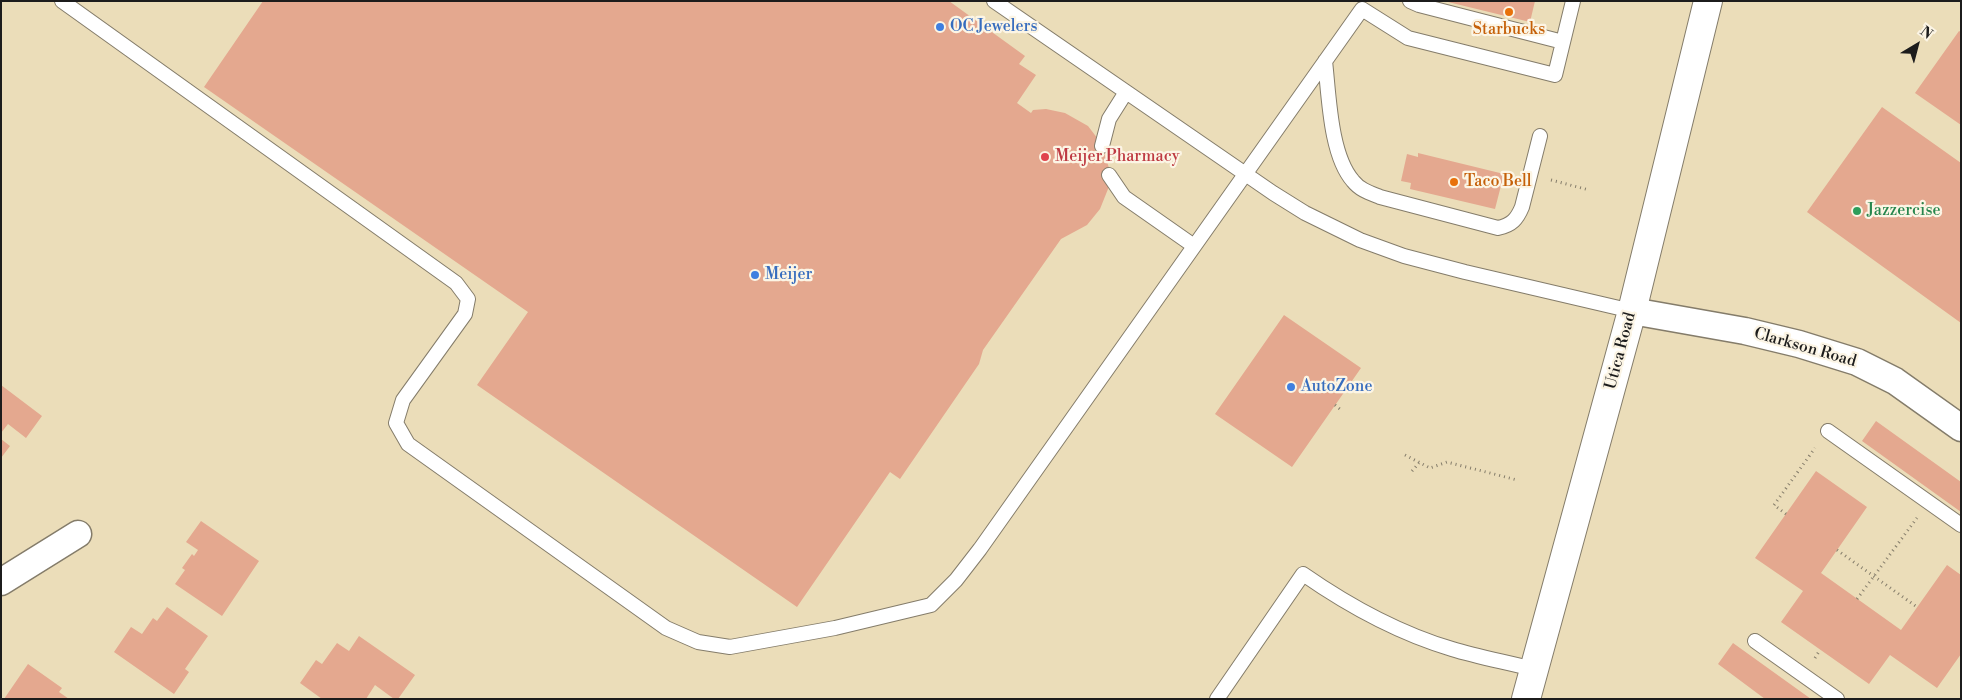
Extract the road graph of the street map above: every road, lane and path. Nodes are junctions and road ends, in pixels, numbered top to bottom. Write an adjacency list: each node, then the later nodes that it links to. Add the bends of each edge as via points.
1 (62, 1): 16 (lane, via 456,283 468,298 465,314 403,400 396,423 408,444 666,628 698,642 730,648 931,605 980,549)
2 (994, 1): 9 (lane)
3 (1410, 1): 7 (lane, via 1419,6)
4 (1573, 1): 7 (lane)
5 (1708, 1): 17 (main road, Utica Road)
6 (1360, 5): 7 (lane, via 1408,38 1555,74); 8 (lane)
7 (1563, 42)
8 (1325, 61): 10 (lane, via 1341,162 1362,190 1380,197 1498,228 1507,226 1519,215 1522,207); 12 (lane)
9 (1126, 92): 11 (lane, via 1109,119); 12 (lane)
10 (1540, 136)
11 (1102, 146)
12 (1245, 174): 16 (lane); 17 (lane, via 1305,212 1369,244 1465,272)
13 (1109, 175): 16 (lane, via 1124,197)
14 (1543, 178): 15 (path)
15 (1589, 190)
16 (1194, 246)
17 (1632, 311): 20 (street, Clarkson Road, via 1763,336 1857,362 1895,381); 37 (main road, Utica Road)
18 (1335, 405): 19 (path)
19 (1341, 410)
20 (1961, 428)
21 (1828, 431): 29 (lane)
22 (1819, 444): 27 (path, via 1774,505)
23 (1405, 455): 24 (path)
24 (1419, 463): 25 (path); 26 (path, via 1430,468 1446,462)
25 (1412, 472)
26 (1516, 480)
27 (1786, 514)
28 (1919, 516): 32 (path)
29 (1961, 525)
30 (78, 534): 33 (street)
31 (1837, 550): 32 (path)
32 (1874, 576): 34 (path); 35 (path)
33 (1, 582)
34 (1858, 599)
35 (1917, 607)
36 (1755, 641): 40 (lane)
37 (1533, 669): 38 (lane, via 1452,649 1384,623 1334,596 1303,574); 39 (main road, Utica Road)
38 (1218, 699)
39 (1526, 699)
40 (1838, 699)

